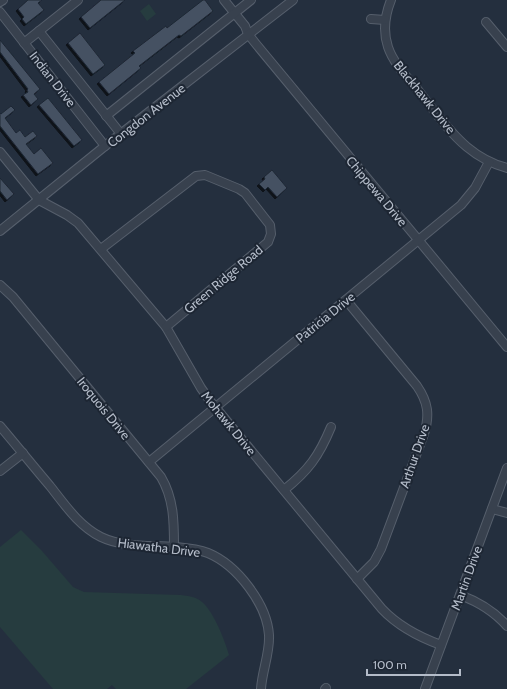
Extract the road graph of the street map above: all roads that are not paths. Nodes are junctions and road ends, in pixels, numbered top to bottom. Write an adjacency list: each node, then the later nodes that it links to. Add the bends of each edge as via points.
1 (3, 0): 7 (street)
2 (78, 0): 13 (street)
3 (224, 0): 9 (street, Chippewa Drive)
4 (251, 0): 9 (street)
5 (293, 0): 14 (street, Congdon Avenue)
6 (391, 0): 11 (street, Blackhawk Drive)
7 (0, 2)
8 (0, 12): 15 (street, Indian Drive)
9 (234, 13): 14 (street, Chippewa Drive); 17 (street)
10 (370, 19): 11 (street)
11 (385, 20): 21 (street, Blackhawk Drive, via 388,45 396,63 458,139)
12 (486, 22): 16 (street)
13 (39, 31): 15 (street); 17 (street)
14 (248, 34): 18 (street, Congdon Avenue); 25 (street, Chippewa Drive)
15 (24, 43): 19 (street, Indian Drive)
16 (507, 48)
17 (106, 116): 18 (street)
18 (121, 134): 19 (street, Congdon Avenue)
19 (105, 146): 23 (street, Congdon Avenue)
20 (0, 152): 23 (street, Mohawk Drive)
21 (489, 162): 22 (street, Blackhawk Drive); 25 (street, Patricia Drive, via 467,198)
22 (507, 168)
23 (39, 200): 24 (street, Congdon Avenue); 26 (street, Mohawk Drive, via 75,220)
24 (0, 232)
25 (418, 240): 28 (street, Patricia Drive); 30 (street, Chippewa Drive)
26 (101, 249): 29 (street, Mohawk Drive); 29 (street, Green Ridge Road, via 196,176 205,175 239,189 246,195 270,225 271,234 268,242)
27 (0, 285): 35 (street, Iroquois Drive, via 13,297)
28 (346, 300): 31 (street, Patricia Drive); 42 (street, Arthur Drive, via 417,386 425,399 428,414 424,434 380,550 374,562)
29 (166, 327): 31 (street, Mohawk Drive, via 201,388)
30 (507, 347)
31 (215, 407): 35 (street, Patricia Drive); 38 (street, Mohawk Drive)
32 (0, 426): 34 (street, Hiawatha Drive)
33 (331, 427): 38 (street, via 311,465)
34 (23, 453): 37 (street); 41 (street, Hiawatha Drive, via 79,520 96,534 120,543)
35 (149, 462): 41 (street, Iroquois Drive, via 171,500)
36 (507, 468): 39 (street, Martin Drive)
37 (0, 472)
38 (284, 490): 42 (street, Mohawk Drive)
39 (492, 509): 40 (street); 43 (street, Martin Drive)
40 (507, 512)
41 (174, 547): 46 (street, Hiawatha Drive, via 200,551 221,560 237,574 258,602 269,636)
42 (357, 579): 45 (street, Mohawk Drive, via 384,611 399,624 419,636)
43 (460, 596): 44 (street, via 488,609); 45 (street, Martin Drive)
44 (507, 626)
45 (442, 645): 47 (street, Martin Drive)
46 (262, 689)
47 (425, 689)

